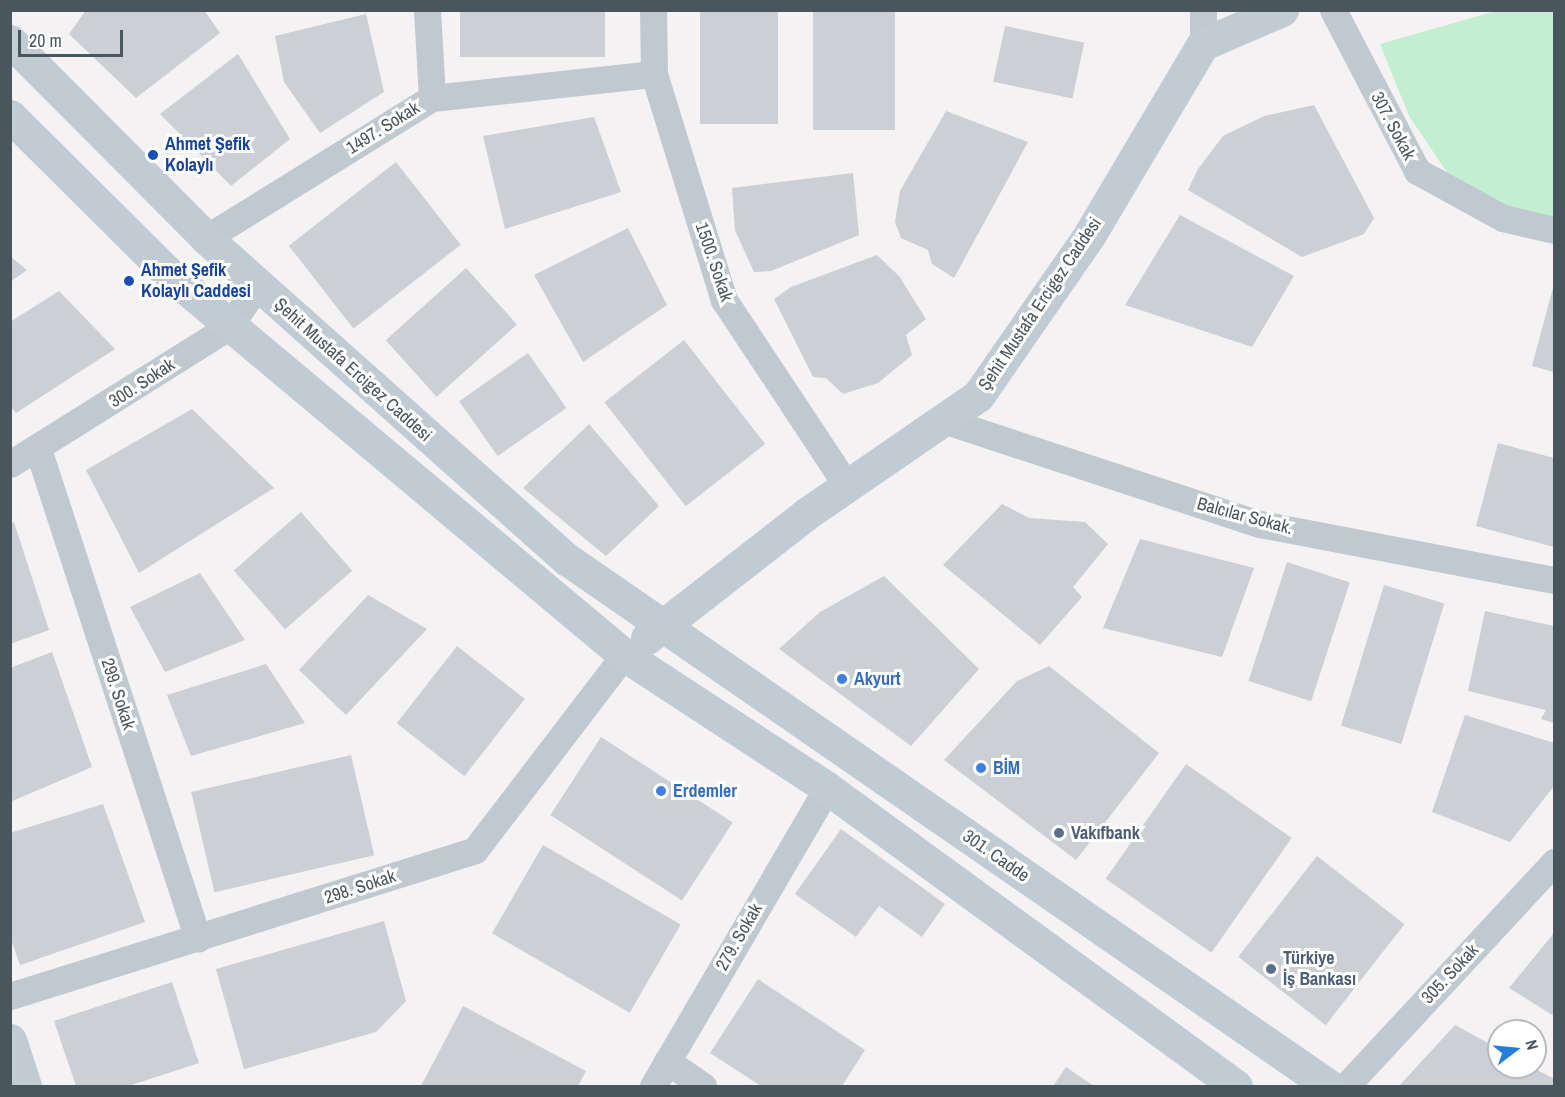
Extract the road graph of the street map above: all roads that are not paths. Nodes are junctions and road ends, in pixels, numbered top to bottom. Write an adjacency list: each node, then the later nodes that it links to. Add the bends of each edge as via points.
1 (427, 10): 9 (street)
2 (653, 10): 8 (street, 1500. Sokak)
3 (1203, 10): 7 (street)
4 (1282, 10): 7 (main road)
5 (1333, 10): 11 (street, 307. Sokak, via 1417,171 1503,218)
6 (11, 43): 12 (main road, Şehit Mustafa Ercigez Caddesi)
7 (1203, 44): 15 (main road, Şehit Mustafa Ercigez Caddesi, via 1090,234 978,396)
8 (654, 74): 9 (street, 1497. Sokak); 18 (street, 1500. Sokak, via 724,300)
9 (432, 98): 12 (street, 1497. Sokak)
10 (10, 116): 14 (main road, via 169,274)
11 (1554, 230)
12 (206, 238): 13 (main road, Şehit Mustafa Ercigez Caddesi)
13 (257, 285): 14 (street, 300. Sokak); 20 (main road, Şehit Mustafa Ercigez Caddesi, via 568,560)
14 (230, 326): 16 (street, 300. Sokak); 21 (main road)
15 (943, 420): 18 (main road, Şehit Mustafa Ercigez Caddesi); 19 (street, Balcılar Sokak., via 1260,524)
16 (38, 449): 17 (street, 300. Sokak); 24 (street, 299. Sokak)
17 (10, 464)
18 (847, 486): 20 (main road, Şehit Mustafa Ercigez Caddesi)
19 (1554, 580)
20 (663, 626): 21 (main road, Şehit Mustafa Ercigez Caddesi); 32 (main road, 301. Cadde)
21 (624, 655): 22 (main road); 24 (street, 298. Sokak, via 475,850)
22 (827, 788): 27 (street, 279. Sokak); 31 (main road)
23 (1554, 862): 33 (street, 305. Sokak)
24 (198, 939): 25 (street, 298. Sokak)
25 (10, 996)
26 (10, 1040): 28 (main road)
27 (667, 1061): 29 (street, 279. Sokak); 30 (street)
28 (26, 1086)
29 (653, 1086)
30 (703, 1086)
31 (1236, 1086)
32 (1329, 1086)
33 (1346, 1086)

